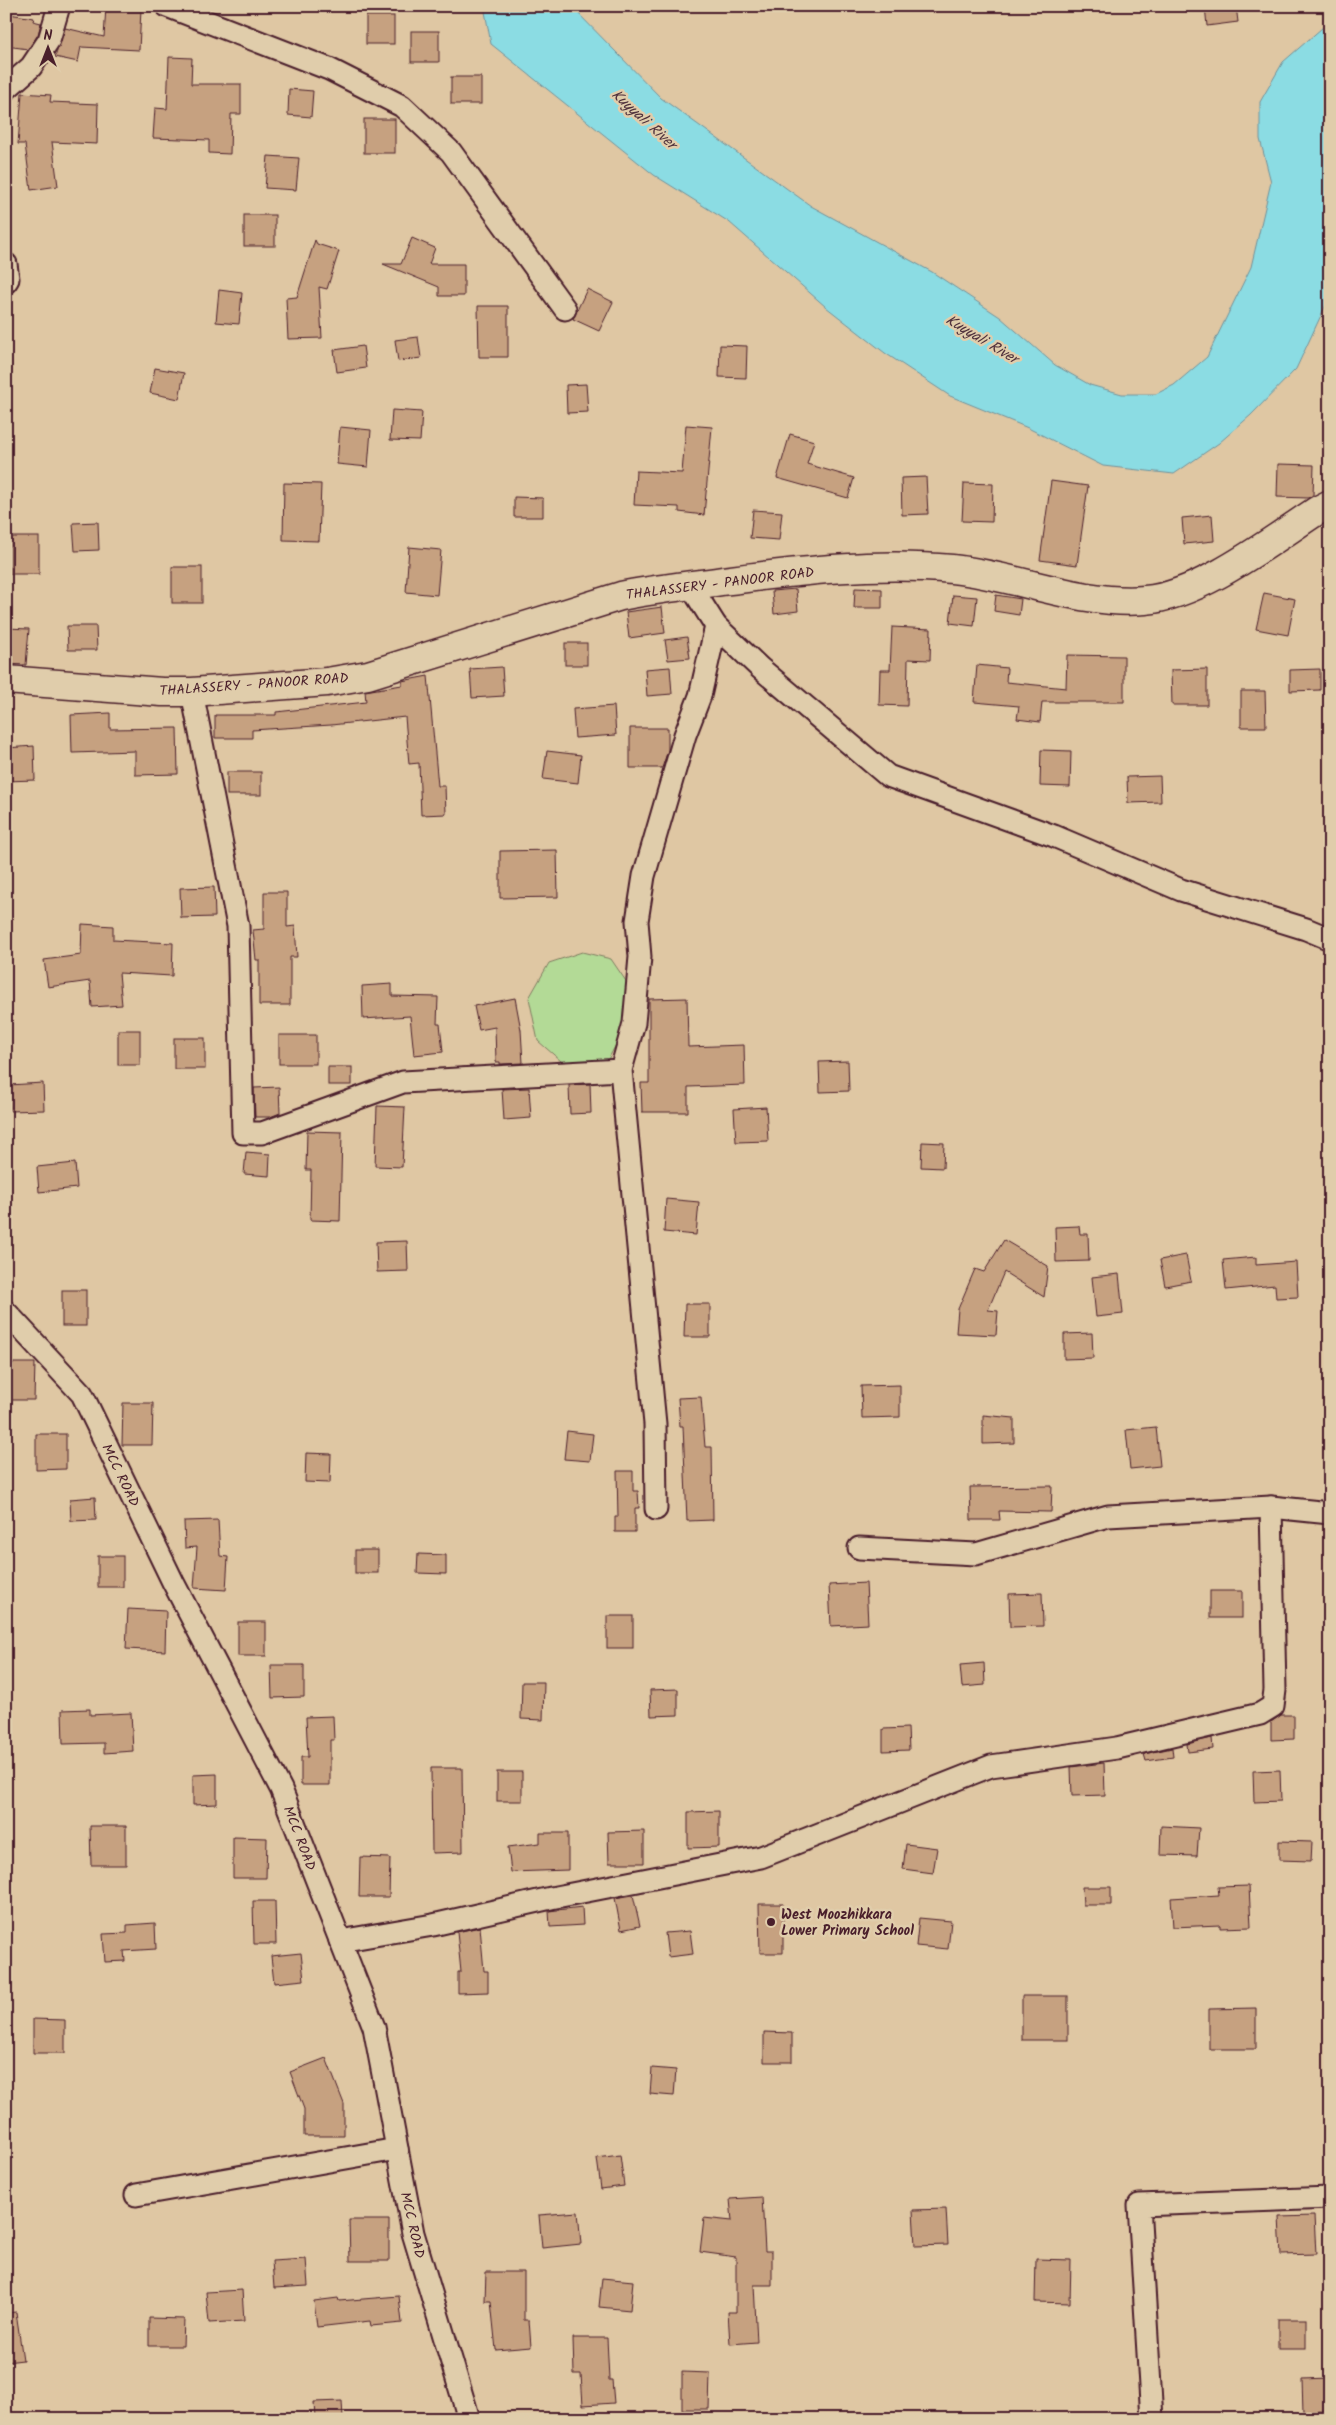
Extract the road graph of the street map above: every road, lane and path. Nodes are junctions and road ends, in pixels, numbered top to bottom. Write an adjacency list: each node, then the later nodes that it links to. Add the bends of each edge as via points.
1 (59, 6): 3 (street, via 49,40 31,67)
2 (167, 6): 6 (street, via 329,69 402,106 451,152)
3 (6, 89)
4 (6, 264): 5 (street)
5 (6, 282)
6 (565, 309)
7 (1330, 504): 8 (main road, THALASSERY - PANOOR ROAD, via 1187,590 1146,600 1109,600 953,569 875,566)
8 (690, 585): 9 (street); 11 (main road, THALASSERY - PANOOR ROAD, via 662,587 597,602 368,676)
9 (716, 626): 12 (street, via 760,668 888,776 1054,836 1181,890); 13 (street, via 700,696 644,876 637,921 640,957 634,1023)
10 (6, 680): 11 (main road, THALASSERY - PANOOR ROAD)
11 (192, 692): 13 (street, via 238,926 242,1133 262,1133 403,1082)
12 (1330, 939)
13 (621, 1070): 16 (street, via 655,1424)
14 (6, 1312): 19 (street, MCC ROAD, via 82,1394 173,1582 281,1788)
15 (1271, 1507): 17 (street); 18 (street, via 1108,1516 976,1554); 19 (street, via 1275,1690 1272,1706 1260,1714 1117,1748 992,1766 760,1857 433,1925)
16 (656, 1509)
17 (1330, 1513)
18 (859, 1548)
19 (340, 1941): 20 (street, MCC ROAD, via 374,2027)
20 (397, 2149): 21 (street); 23 (street, MCC ROAD, via 413,2233)
21 (136, 2195)
22 (1330, 2198): 24 (street, via 1139,2205)
23 (468, 2419)
24 (1152, 2419)

